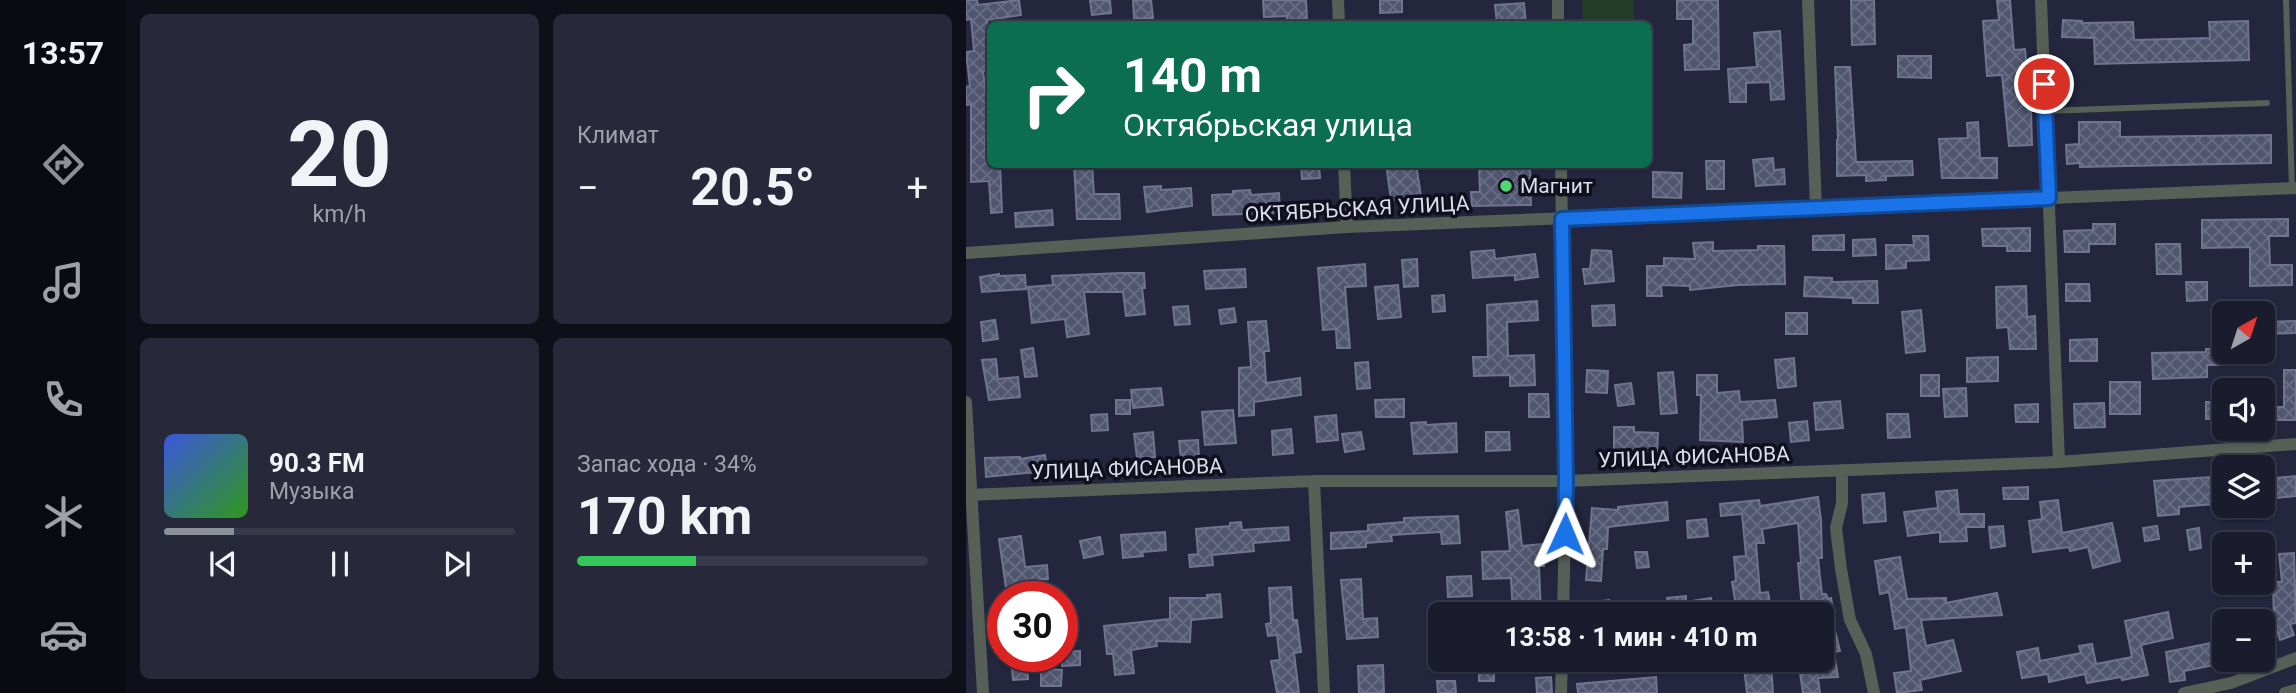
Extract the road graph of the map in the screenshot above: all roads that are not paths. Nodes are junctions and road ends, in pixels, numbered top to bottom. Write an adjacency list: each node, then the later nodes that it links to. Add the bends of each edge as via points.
1 (1338, 0): 6 (street)
2 (1558, 0): 7 (street)
3 (1808, 0): 14 (street)
4 (2041, 0): 9 (street)
5 (2286, 0): 12 (lane)
6 (1339, 21)
7 (1558, 21)
8 (2267, 103): 9 (lane)
9 (2045, 111): 13 (street)
10 (1344, 168): 16 (street)
11 (1561, 168): 15 (street)
12 (2294, 189): 13 (street, ОКТЯБРЬСКАЯ УЛИЦА)
13 (2049, 198): 14 (street, ОКТЯБРЬСКАЯ УЛИЦА); 20 (street)
14 (1816, 208): 15 (street, ОКТЯБРЬСКАЯ УЛИЦА)
15 (1562, 219): 16 (street, ОКТЯБРЬСКАЯ УЛИЦА); 23 (street)
16 (1347, 227): 17 (street, ОКТЯБРЬСКАЯ УЛИЦА)
17 (966, 253)
18 (966, 402): 24 (street)
19 (2296, 444): 20 (street, УЛИЦА ФИСАНОВА)
20 (2059, 462): 21 (street, УЛИЦА ФИСАНОВА)
21 (1842, 470): 23 (street, УЛИЦА ФИСАНОВА); 32 (street, via 1836,528 1841,569 1850,620 1866,654)
22 (1314, 481): 23 (street, УЛИЦА ФИСАНОВА); 24 (street, УЛИЦА ФИСАНОВА); 30 (street)
23 (1566, 481): 25 (street)
24 (969, 494): 29 (street)
25 (1563, 602)
26 (2296, 658): 33 (street, via 2231,683)
27 (1562, 672): 31 (street)
28 (2296, 690): 34 (street)
29 (983, 693)
30 (1324, 693)
31 (1562, 693)
32 (1874, 693)
33 (2184, 693)
34 (2285, 693)

